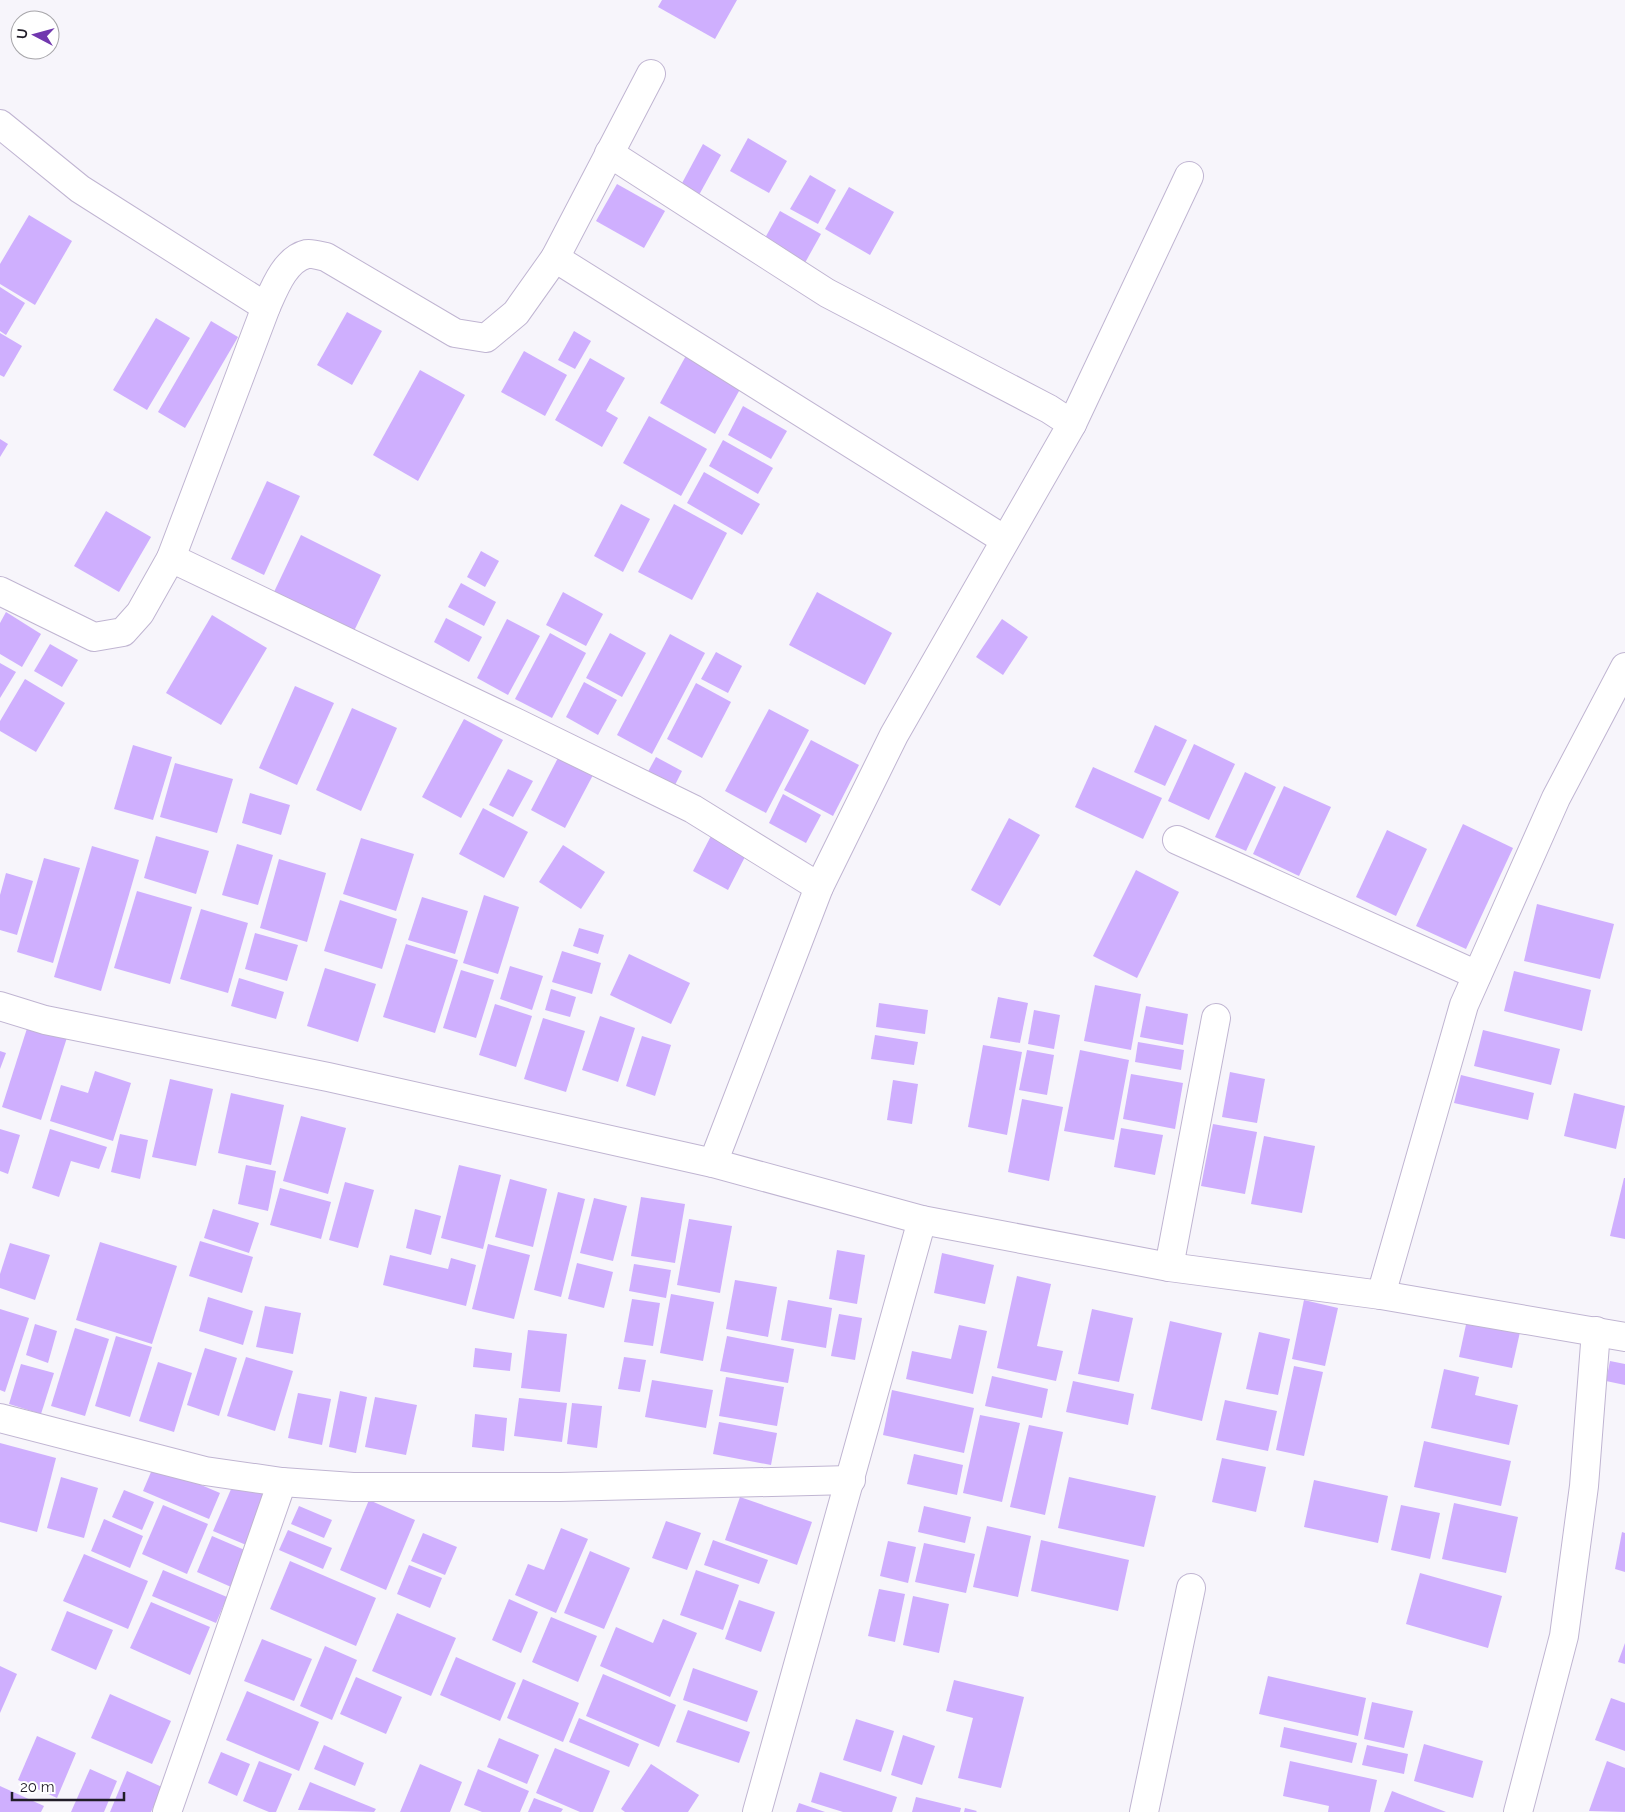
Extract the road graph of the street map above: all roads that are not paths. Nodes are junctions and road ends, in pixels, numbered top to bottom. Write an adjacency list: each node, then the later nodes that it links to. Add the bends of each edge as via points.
1 (652, 74): 3 (street)
2 (0, 124): 6 (street, via 80,188)
3 (609, 153): 5 (street); 7 (street, via 827,293)
4 (1189, 176): 7 (street)
5 (555, 258): 6 (street, via 516,313 486,338 455,333 326,257 307,254 288,268); 8 (street)
6 (266, 307): 9 (street)
7 (1072, 424): 8 (street)
8 (1005, 540): 13 (street, via 894,735)
9 (171, 558): 10 (street, via 140,613 123,632 94,637); 13 (street, via 693,809)
10 (0, 591)
11 (1625, 667): 14 (street, via 1556,798)
12 (1177, 840): 14 (street)
13 (819, 887): 17 (street)
14 (1477, 975): 20 (street, via 1464,1005)
15 (0, 1006): 17 (street, via 46,1020 328,1077)
16 (1216, 1018): 19 (street)
17 (713, 1163): 18 (street)
18 (922, 1220): 19 (street); 24 (street)
19 (1169, 1267): 20 (street)
20 (1381, 1295): 21 (street)
21 (1596, 1331): 22 (street); 30 (street, via 1584,1486 1564,1636)
22 (1625, 1337)
23 (0, 1418): 25 (street, via 205,1471)
24 (851, 1480): 25 (street, via 560,1487 353,1487); 28 (street)
25 (282, 1482): 27 (street)
26 (1191, 1588): 29 (street)
27 (167, 1812)
28 (757, 1812)
29 (1144, 1812)
30 (1518, 1812)

